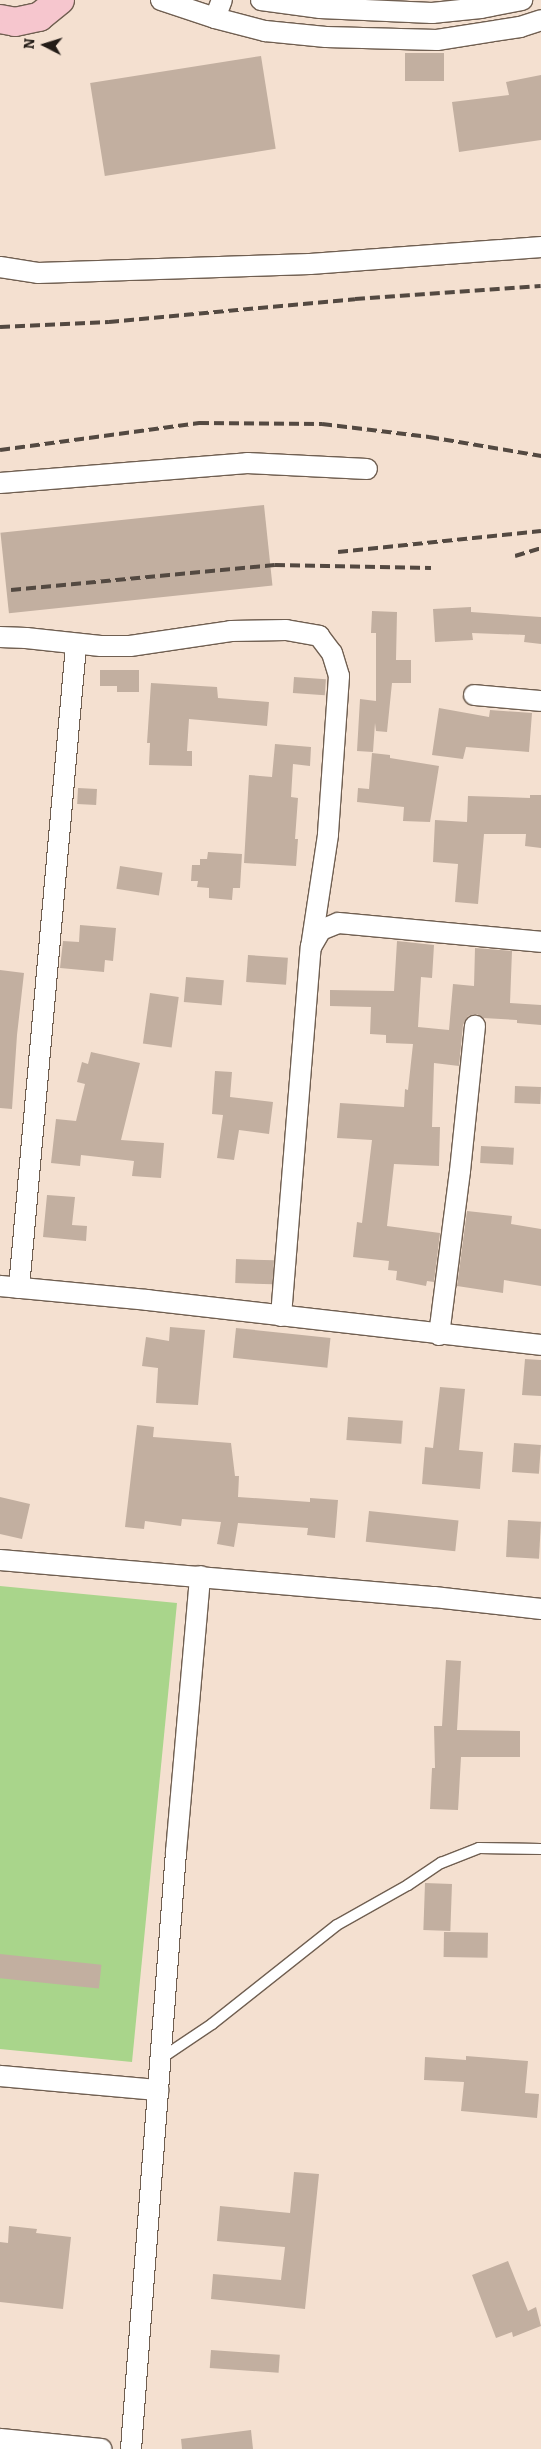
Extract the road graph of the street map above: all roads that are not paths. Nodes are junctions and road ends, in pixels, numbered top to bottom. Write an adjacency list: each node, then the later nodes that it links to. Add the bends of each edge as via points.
1 (60, 0): 6 (highway, via 50,11 33,19 15,22)
2 (161, 0): 5 (street)
3 (261, 0): 4 (street, via 320,8 432,13)
4 (522, 0)
5 (219, 9): 7 (street, via 274,32 326,37 437,40 520,27)
6 (0, 19)
7 (541, 20)
8 (541, 247): 9 (street, via 310,264 38,273)
9 (0, 267)
10 (367, 469): 11 (street, via 247,463)
11 (0, 483)
12 (0, 637): 13 (street)
13 (76, 645): 17 (street, via 130,646 231,631 286,630 319,636 332,653 339,676 328,835); 19 (street)
14 (474, 695): 15 (street)
15 (541, 701)
16 (541, 942): 17 (street, via 338,923 321,930)
17 (311, 946): 20 (street)
18 (475, 1026): 21 (street)
19 (10, 1287): 20 (street)
20 (281, 1316): 21 (street)
21 (439, 1336): 22 (street)
22 (541, 1346)
23 (0, 1560): 24 (street)
24 (200, 1576): 25 (street); 27 (street)
25 (541, 1609)
26 (541, 1849): 27 (lane, via 478,1848 441,1863 337,1925 212,2024)
27 (160, 2059): 29 (street)
28 (0, 2076): 29 (street)
29 (158, 2090): 32 (street)
30 (0, 2439): 31 (street)
31 (102, 2449)
32 (131, 2449)

